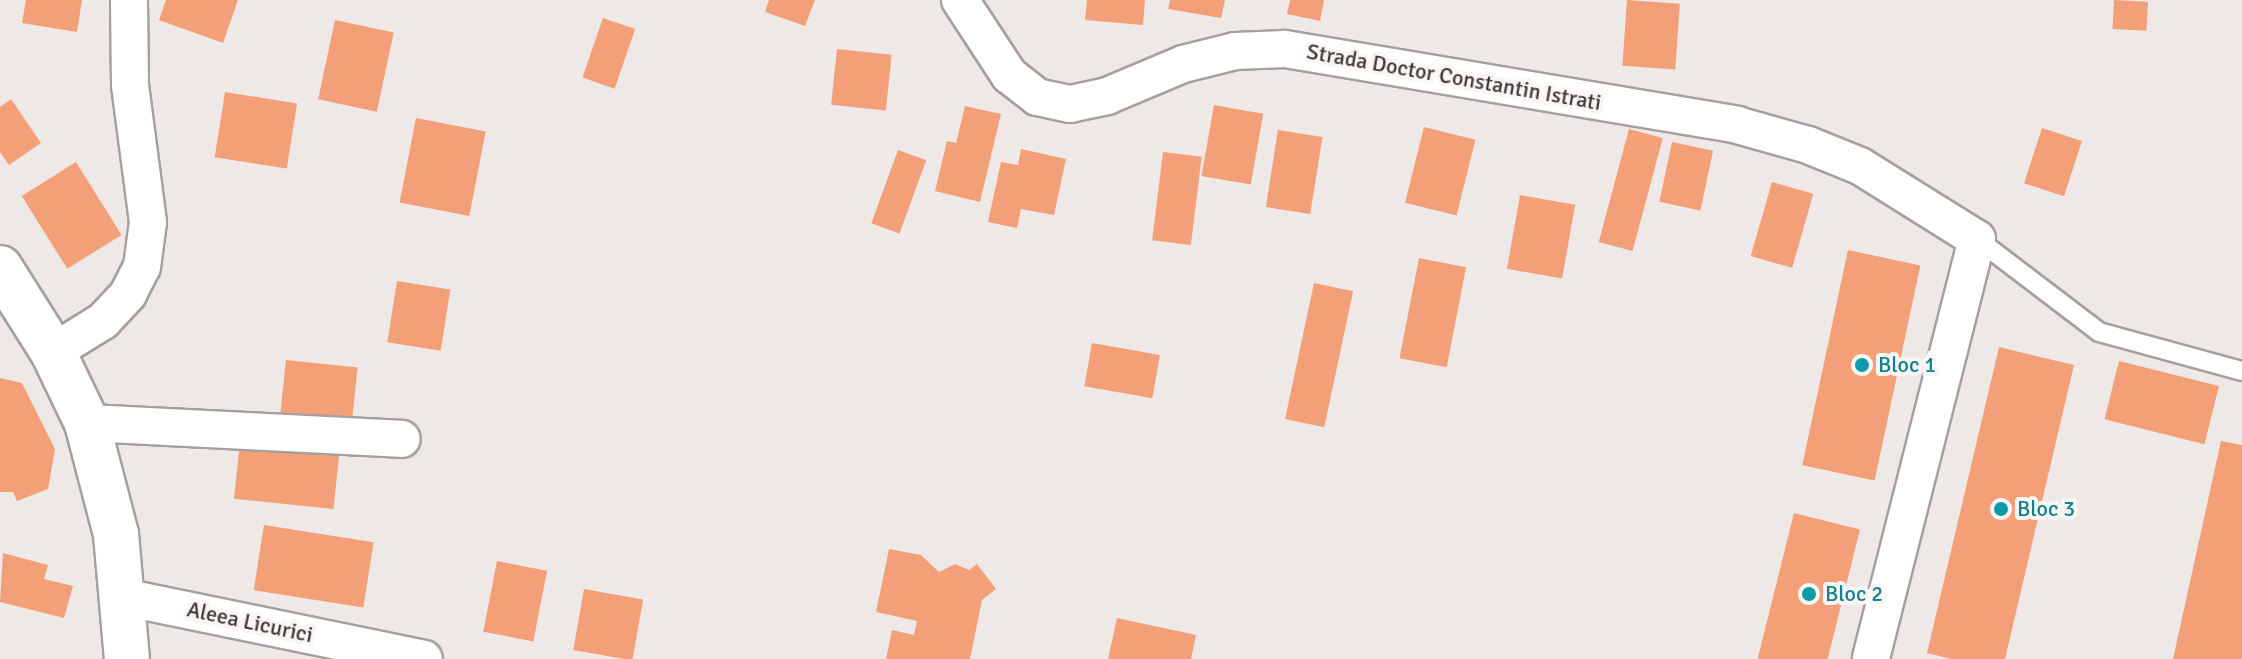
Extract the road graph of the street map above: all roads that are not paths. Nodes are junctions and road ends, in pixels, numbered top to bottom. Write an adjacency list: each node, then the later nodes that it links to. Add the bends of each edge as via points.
1 (129, 0): 5 (street, via 130,85 148,222 142,267 128,294 103,321)
2 (960, 0): 3 (street, Strada Doctor Constantin Istrati, via 1009,75 1037,97 1070,104 1107,96 1183,64 1235,51 1285,49 1737,125 1860,166)
3 (1977, 239): 6 (lane, via 2099,332); 12 (street)
4 (0, 268): 5 (main road)
5 (53, 352): 7 (main road)
6 (2242, 371)
7 (87, 423): 8 (street); 9 (main road, via 113,519)
8 (402, 439)
9 (123, 597): 10 (main road); 11 (street, Aleea Licurici)
10 (127, 659)
11 (424, 659)
12 (1871, 659)

